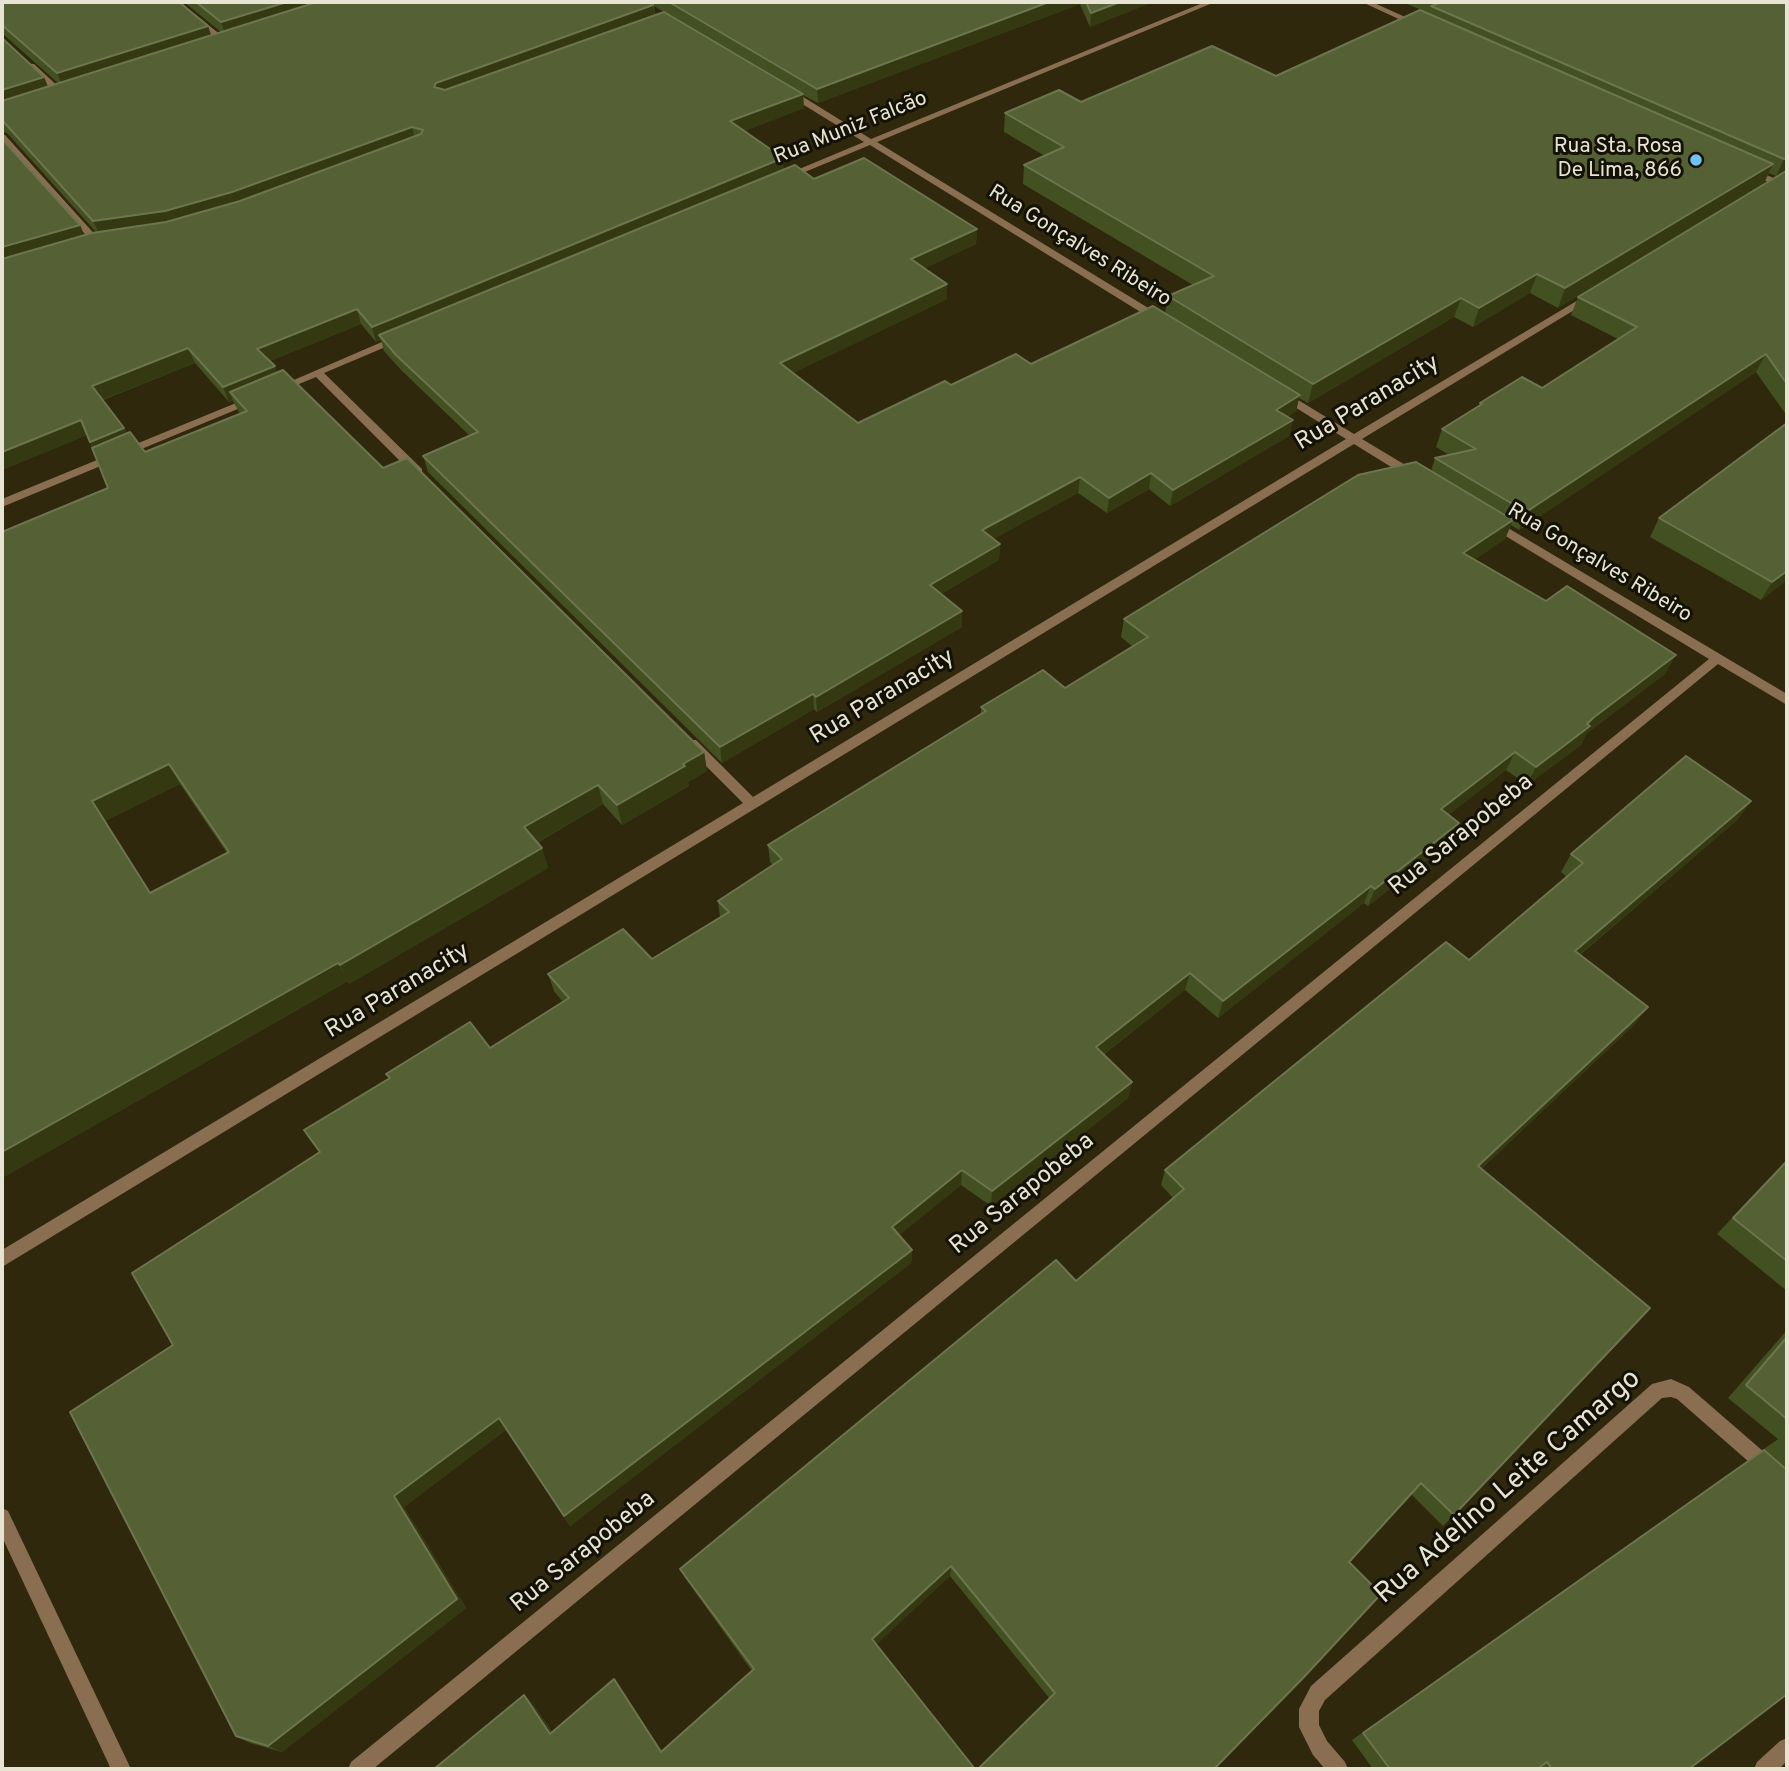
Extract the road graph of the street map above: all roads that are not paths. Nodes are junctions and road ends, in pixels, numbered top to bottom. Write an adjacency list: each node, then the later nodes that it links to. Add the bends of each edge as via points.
1 (175, 2): 6 (street)
2 (1211, 2): 14 (street, Rua Muniz Falcão)
3 (1366, 2): 4 (street)
4 (1428, 29)
5 (237, 38): 6 (street)
6 (224, 42): 7 (street)
7 (212, 46)
8 (21, 58): 11 (street)
9 (780, 87): 14 (street, Rua Gonçalves Ribeiro)
10 (73, 90): 11 (street)
11 (61, 94): 12 (street)
12 (49, 97)
13 (2, 137): 19 (street)
14 (871, 141): 16 (street, Rua Muniz Falcão); 22 (street, Rua Gonçalves Ribeiro)
15 (1739, 166): 17 (street)
16 (768, 184)
17 (1779, 184)
18 (110, 240): 19 (street)
19 (97, 242): 20 (street)
20 (85, 246)
21 (1601, 289): 26 (street, Rua Paranacity)
22 (1166, 323)
23 (407, 335): 24 (street)
24 (317, 372): 27 (street); 29 (street)
25 (1271, 388): 26 (street)
26 (1354, 439): 28 (street); 34 (street, Rua Paranacity)
27 (426, 480)
28 (1424, 481)
29 (2, 503)
30 (1483, 517): 31 (street, Rua Gonçalves Ribeiro)
31 (1718, 658): 32 (street, Rua Gonçalves Ribeiro); 40 (street, Rua Sarapobeba)
32 (1787, 700)
33 (683, 735): 34 (street)
34 (752, 804): 35 (street, Rua Paranacity)
35 (2, 1259)
36 (1787, 1484): 41 (street, Rua Adelino Leite Camargo, via 1683,1393 1671,1388 1658,1390 1318,1693 1309,1709 1309,1727)
37 (2, 1517): 39 (street)
38 (1787, 1748): 42 (street)
39 (121, 1769)
40 (358, 1769)
41 (1338, 1769)
42 (1764, 1769)

